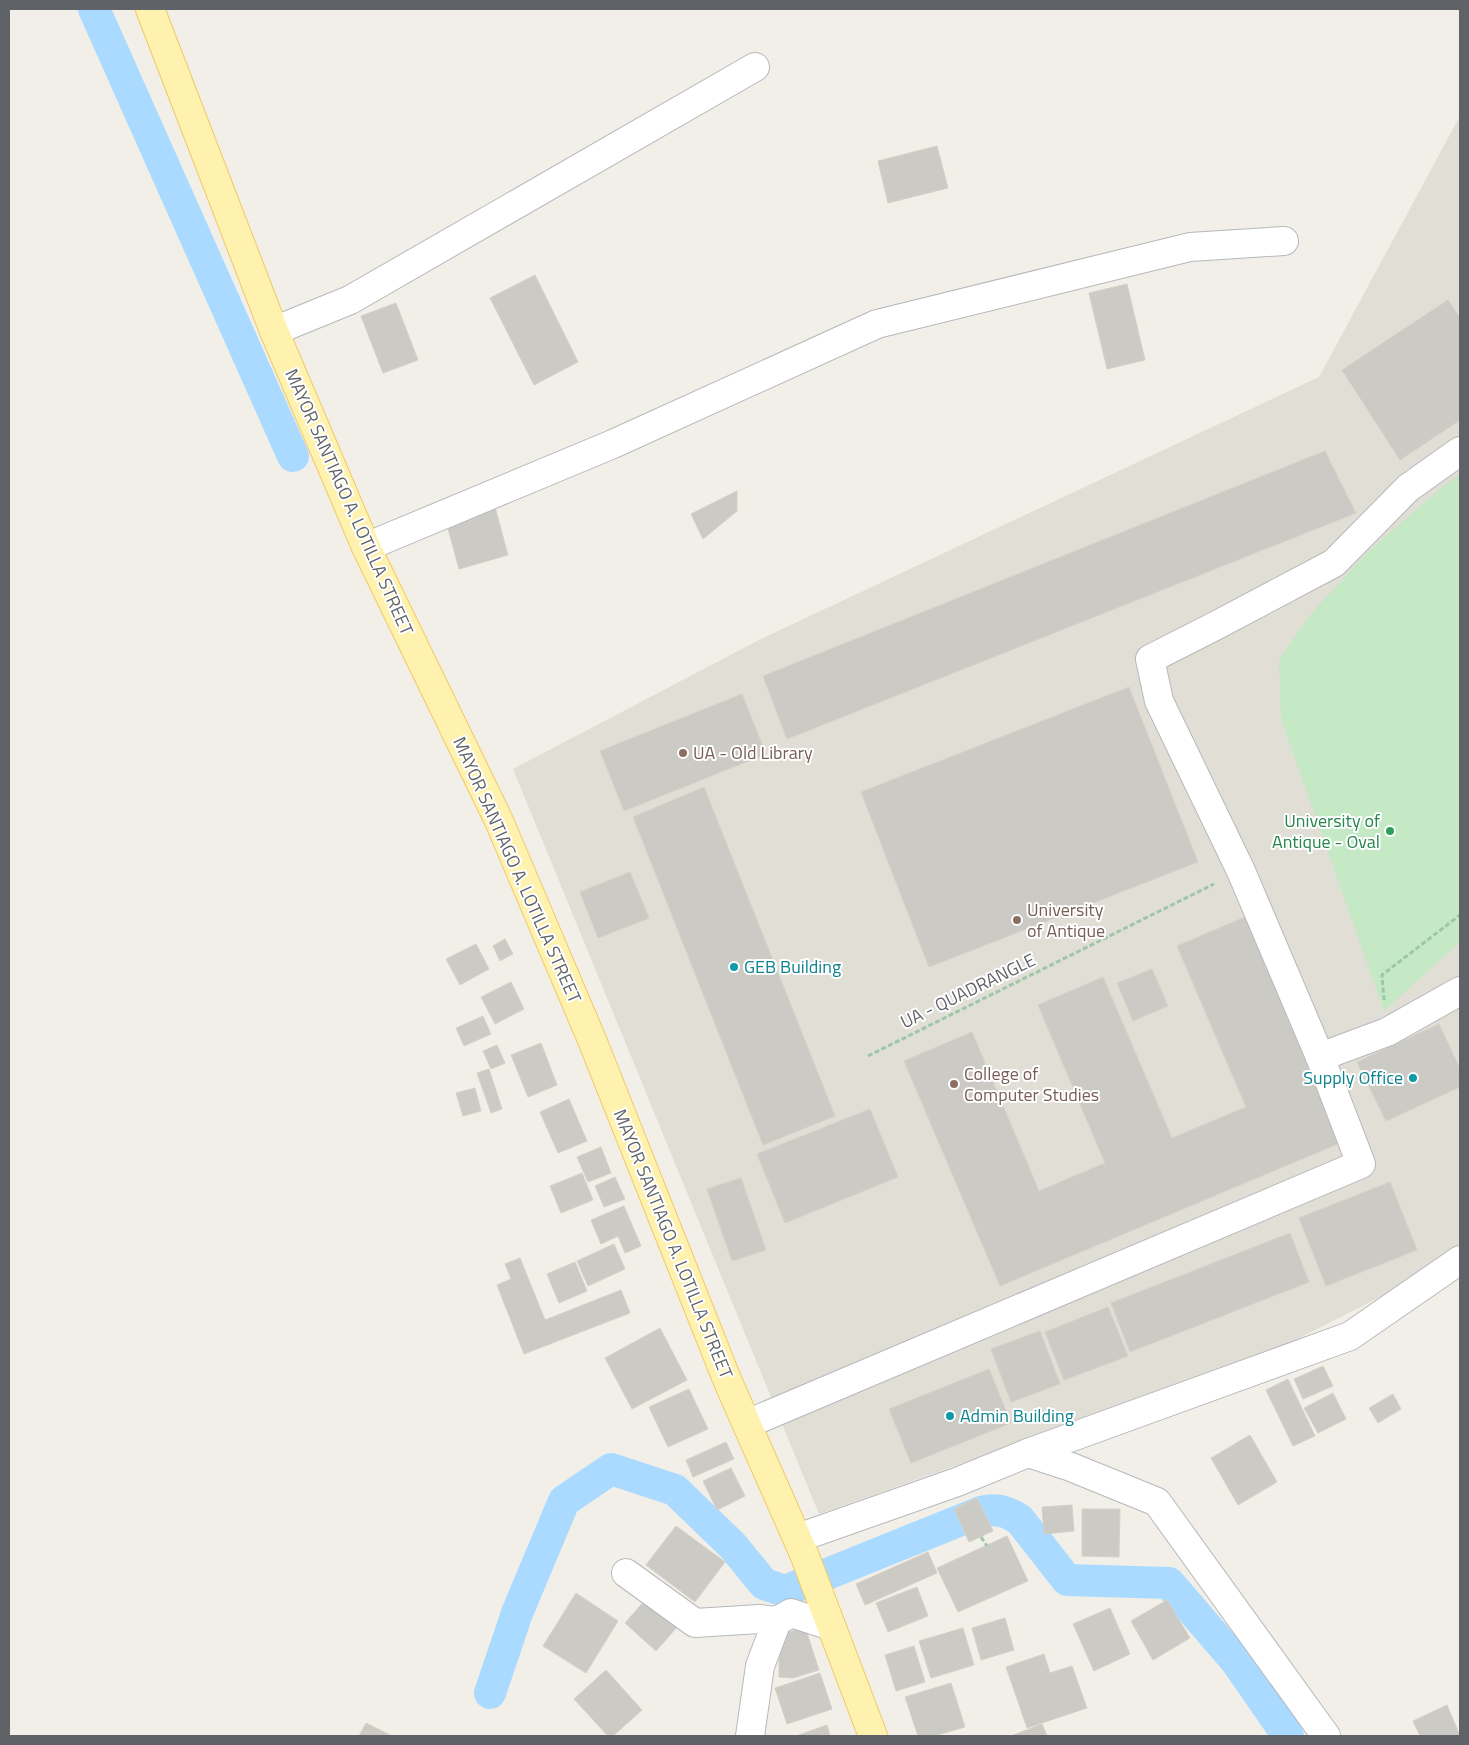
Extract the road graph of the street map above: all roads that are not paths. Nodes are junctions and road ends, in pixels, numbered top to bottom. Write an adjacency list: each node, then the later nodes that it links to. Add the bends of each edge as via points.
1 (150, 9): 4 (main road, MAYOR SANTIAGO A. LOTILLA STREET)
2 (755, 67): 4 (street, via 350,300)
3 (1284, 241): 6 (street, via 1190,247 877,324 613,444)
4 (274, 331): 6 (main road, MAYOR SANTIAGO A. LOTILLA STREET)
5 (1460, 451): 8 (street, via 1408,488 1334,563 1150,659 1159,701 1241,870)
6 (366, 547): 10 (main road, MAYOR SANTIAGO A. LOTILLA STREET, via 499,821 592,1040)
7 (1460, 991): 8 (street, via 1387,1032)
8 (1320, 1057): 10 (street, via 1361,1164)
9 (1460, 1260): 11 (street, via 1350,1336)
10 (747, 1424): 12 (main road, MAYOR SANTIAGO A. LOTILLA STREET)
11 (1028, 1453): 12 (street); 18 (street, via 1157,1502)
12 (801, 1546): 15 (main road, MAYOR SANTIAGO A. LOTILLA STREET)
13 (626, 1573): 14 (street, via 694,1623)
14 (777, 1621): 15 (street, via 792,1614); 16 (street, via 760,1666)
15 (830, 1626): 17 (main road, MAYOR SANTIAGO A. LOTILLA STREET)
16 (750, 1736)
17 (873, 1736)
18 (1326, 1736)

